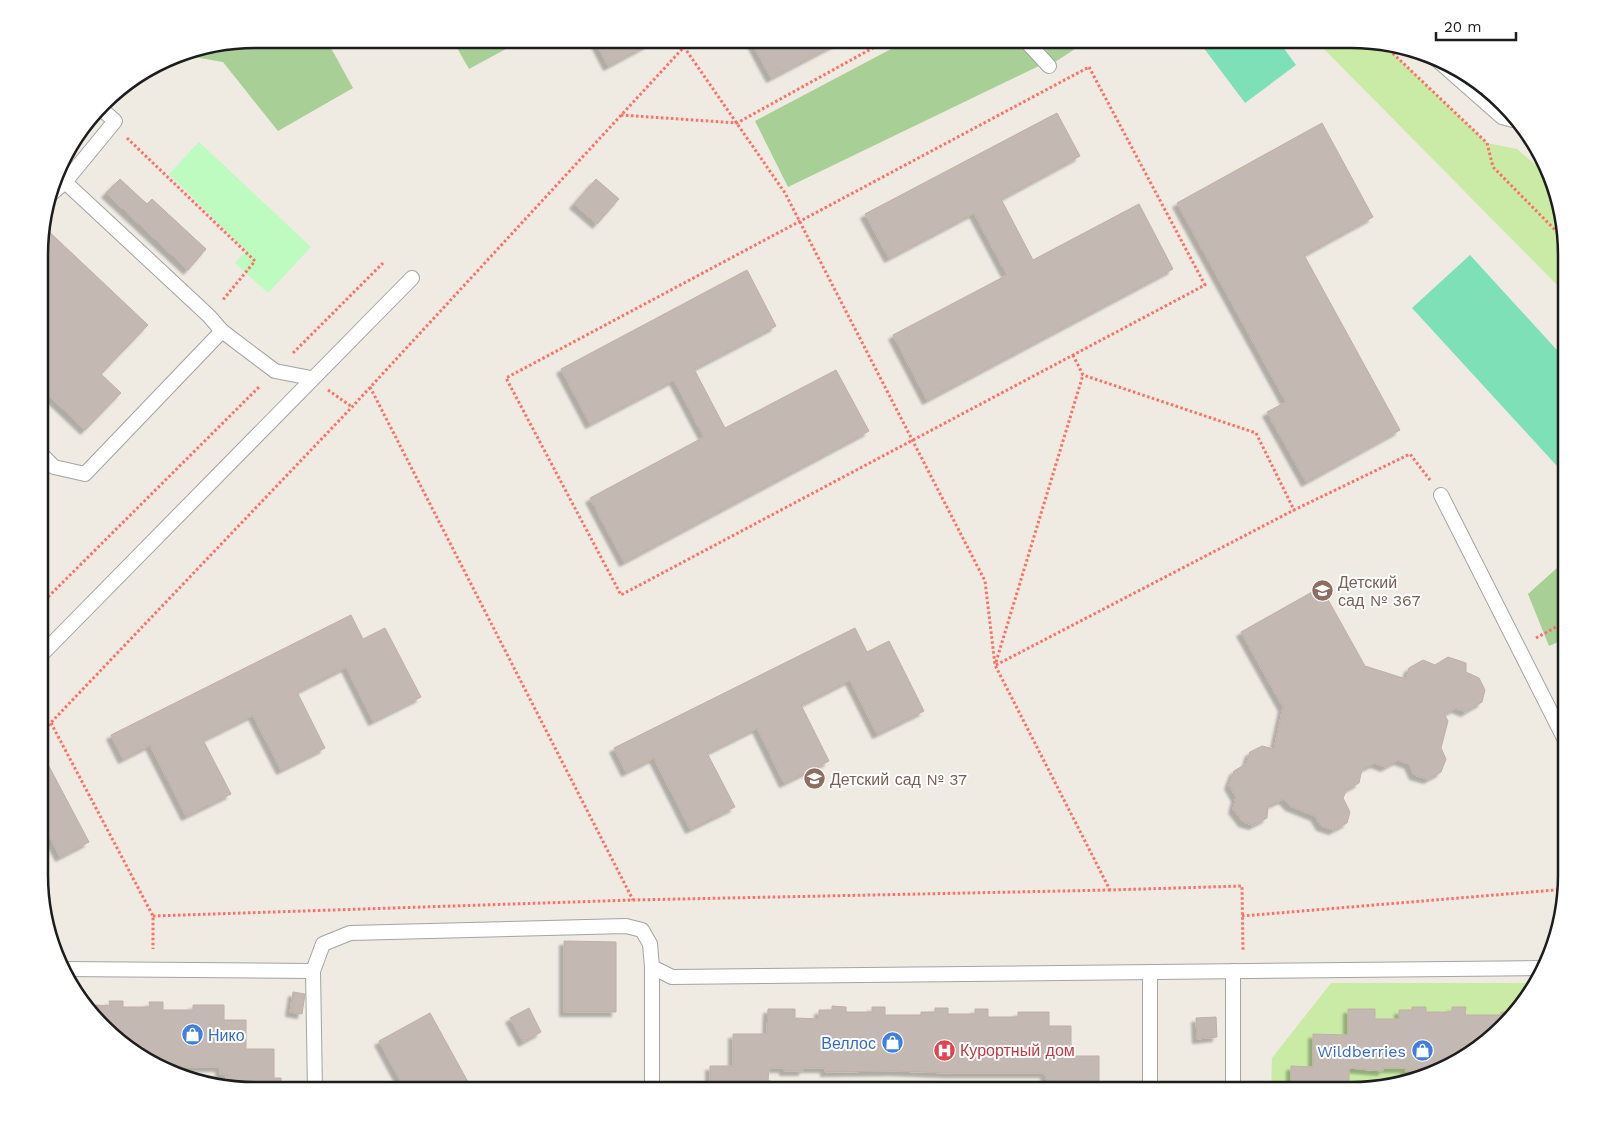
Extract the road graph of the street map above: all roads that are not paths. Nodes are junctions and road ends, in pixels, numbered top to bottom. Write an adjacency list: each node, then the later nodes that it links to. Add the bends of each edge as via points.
1 (1032, 48): 2 (lane)
2 (1049, 66)
3 (1453, 74): 5 (lane)
4 (104, 112): 6 (lane, via 115,121)
5 (1507, 118)
6 (65, 182): 7 (lane); 9 (lane, via 209,316)
7 (58, 188)
8 (412, 278): 10 (lane)
9 (222, 332): 10 (lane, via 275,371); 11 (lane, via 86,474 54,466)
10 (311, 378): 13 (lane)
11 (48, 460)
12 (1441, 495): 14 (lane)
13 (48, 648)
14 (1558, 726)
15 (652, 967): 18 (lane, via 650,944 642,930 626,926 350,933 323,944); 20 (lane, via 672,977); 22 (lane)
16 (1536, 968): 19 (lane)
17 (70, 969): 18 (lane)
18 (313, 971): 21 (lane)
19 (1238, 971): 20 (lane); 24 (lane)
20 (1150, 972): 23 (lane)
21 (315, 1082)
22 (652, 1082)
23 (1150, 1082)
24 (1233, 1082)

